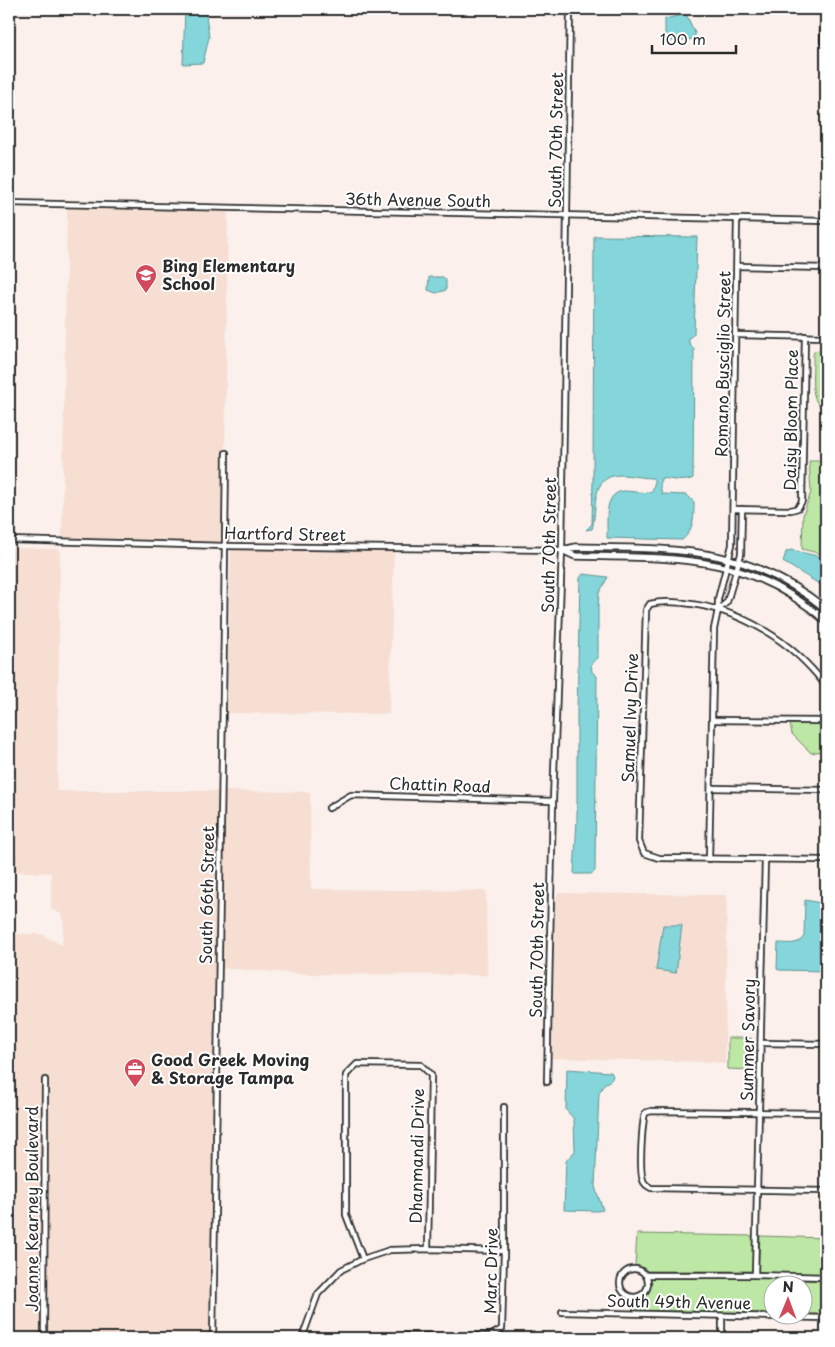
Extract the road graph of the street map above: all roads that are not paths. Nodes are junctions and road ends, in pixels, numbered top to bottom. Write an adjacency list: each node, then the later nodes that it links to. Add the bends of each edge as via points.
1 (570, 9): 5 (street, South 70th Street)
2 (824, 9): 3 (street)
3 (823, 42)
4 (9, 203): 5 (street, 36th Avenue South)
5 (568, 216): 6 (street, 36th Avenue South); 18 (street, South 70th Street)
6 (737, 219): 7 (street, 36th Avenue South); 8 (street, Romano Busciglio Street)
7 (826, 220)
8 (737, 266): 9 (street); 10 (street, Romano Busciglio Street)
9 (826, 268)
10 (736, 335): 11 (street); 14 (street, Romano Busciglio Street)
11 (805, 336): 12 (street); 15 (street, Daisy Bloom Place, via 802,501 798,508 792,510)
12 (826, 337)
13 (226, 453): 17 (street, South 66th Street)
14 (733, 509): 15 (street); 19 (street, Romano Busciglio Street)
15 (742, 509): 20 (street, Romano Busciglio Street)
16 (9, 540): 17 (street, Hartford Street)
17 (225, 546): 18 (street, Hartford Street); 55 (street, South 66th Street)
18 (562, 550): 19 (street, via 679,550); 21 (street, via 575,556 681,558); 31 (street, South 70th Street)
19 (729, 558): 20 (street); 21 (street, Romano Busciglio Street)
20 (739, 561): 22 (street, Romano Busciglio Street); 23 (street, via 785,581)
21 (727, 566): 22 (street); 24 (street, Romano Busciglio Street)
22 (736, 569): 24 (street, Romano Busciglio Street, via 727,602); 25 (street, via 787,592)
23 (826, 609)
24 (718, 610): 26 (street, Samuel Ivy Drive, via 749,622 781,641 806,662); 27 (street, Romano Busciglio Street, via 714,629); 33 (street, Samuel Ivy Drive, via 695,604 657,602 650,604 645,619 639,841 644,853 658,858)
25 (826, 620)
26 (826, 686)
27 (712, 720): 28 (street); 29 (street, Romano Busciglio Street)
28 (826, 721)
29 (711, 788): 30 (street); 33 (street, Romano Busciglio Street)
30 (826, 790)
31 (553, 801): 32 (street, Chattin Road, via 351,795); 39 (street, South 70th Street)
32 (329, 808)
33 (709, 859): 34 (street, Samuel Ivy Drive)
34 (765, 860): 35 (street, Samuel Ivy Drive); 36 (street, Summer Savory)
35 (826, 860)
36 (761, 1043): 37 (street); 41 (street, Summer Savory)
37 (826, 1044)
38 (45, 1080): 54 (street, Joanne Kearney Boulevard)
39 (546, 1082)
40 (504, 1107): 46 (street, Marc Drive)
41 (759, 1111): 42 (street); 43 (street, Summer Savory); 43 (street, via 651,1110 645,1113 643,1121 642,1151 642,1179 651,1188)
42 (826, 1113)
43 (758, 1190): 44 (street); 49 (street, Summer Savory)
44 (826, 1191)
45 (428, 1249): 46 (street); 47 (street, via 390,1250); 47 (street, Dhanmandi Drive, via 431,1075 421,1065 357,1064 346,1075 346,1215)
46 (504, 1251): 57 (street, Marc Drive, via 502,1329 490,1336)
47 (363, 1259): 56 (street, via 341,1270 318,1294)
48 (646, 1274): 48 (street, via 634,1269 625,1272 621,1288 628,1295 641,1295 648,1283); 49 (street)
49 (756, 1275): 50 (street)
50 (826, 1277)
51 (562, 1312): 52 (street, South 49th Avenue)
52 (722, 1316): 53 (street, South 49th Avenue); 58 (street)
53 (826, 1318)
54 (44, 1338)
55 (213, 1338)
56 (302, 1338)
57 (399, 1338)
58 (722, 1338)

